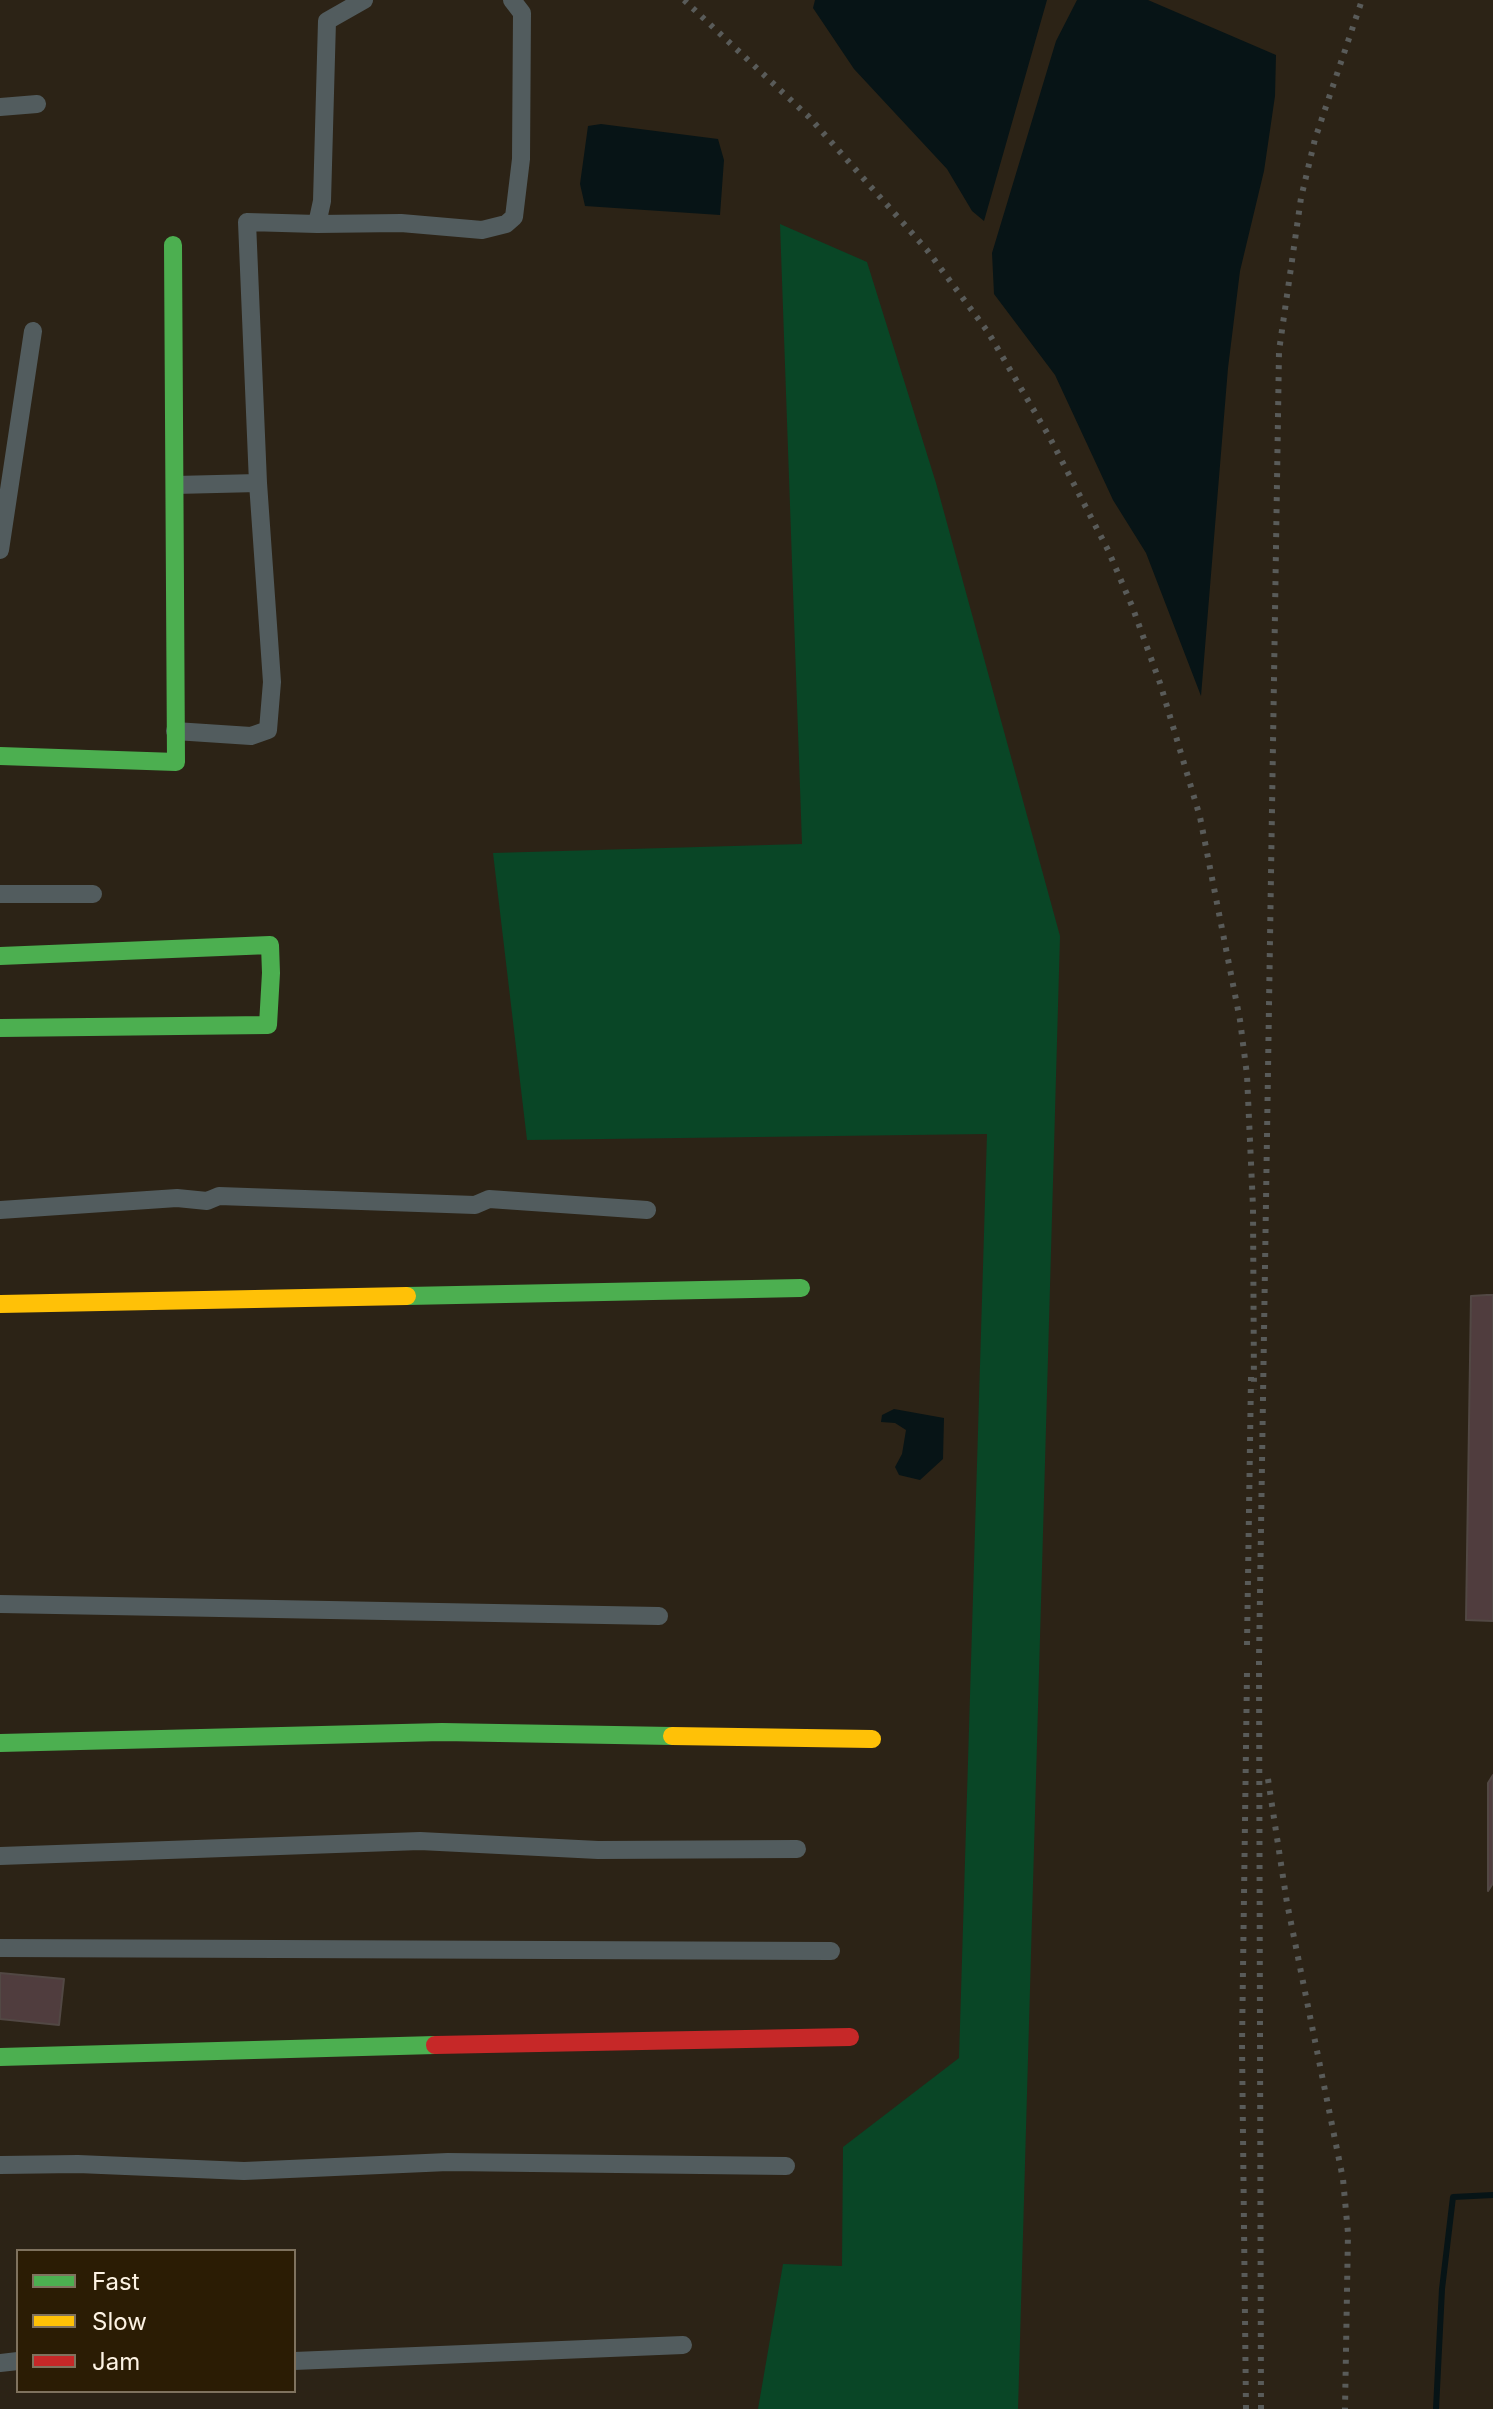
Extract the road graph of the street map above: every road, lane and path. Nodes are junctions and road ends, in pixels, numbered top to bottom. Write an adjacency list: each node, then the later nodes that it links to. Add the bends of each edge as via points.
1 (364, 0): 5 (street, via 327,21)
2 (512, 0): 5 (street, via 522,13 521,159 514,217 482,230 401,223)
3 (37, 104): 4 (street)
4 (0, 107)
5 (317, 224): 8 (street, via 247,222)
6 (173, 245): 9 (street)
7 (33, 331): 10 (street)
8 (258, 483): 9 (street); 11 (street, via 272,682 268,730 251,736)
9 (175, 485): 11 (street)
10 (0, 550)
11 (175, 731): 12 (street, via 176,762)
12 (0, 756)
13 (0, 894): 14 (street)
14 (93, 894)
15 (0, 956): 16 (street, via 270,945 271,985 268,1025)
16 (0, 1028)
17 (0, 1210): 18 (street, via 177,1198 207,1201 219,1196 475,1205 489,1199)
18 (647, 1210)
19 (801, 1288): 20 (street)
20 (0, 1304)
21 (0, 1604): 22 (street)
22 (659, 1616)
23 (872, 1739): 24 (street, via 427,1732)
24 (0, 1743)
25 (797, 1849): 26 (street, via 598,1850 420,1841)
26 (0, 1856)
27 (0, 1948): 28 (street)
28 (831, 1951)
29 (850, 2037): 30 (street)
30 (0, 2057)
31 (0, 2165): 32 (street, via 244,2171 448,2162)
32 (786, 2166)
33 (683, 2345): 34 (street)
34 (296, 2361)

